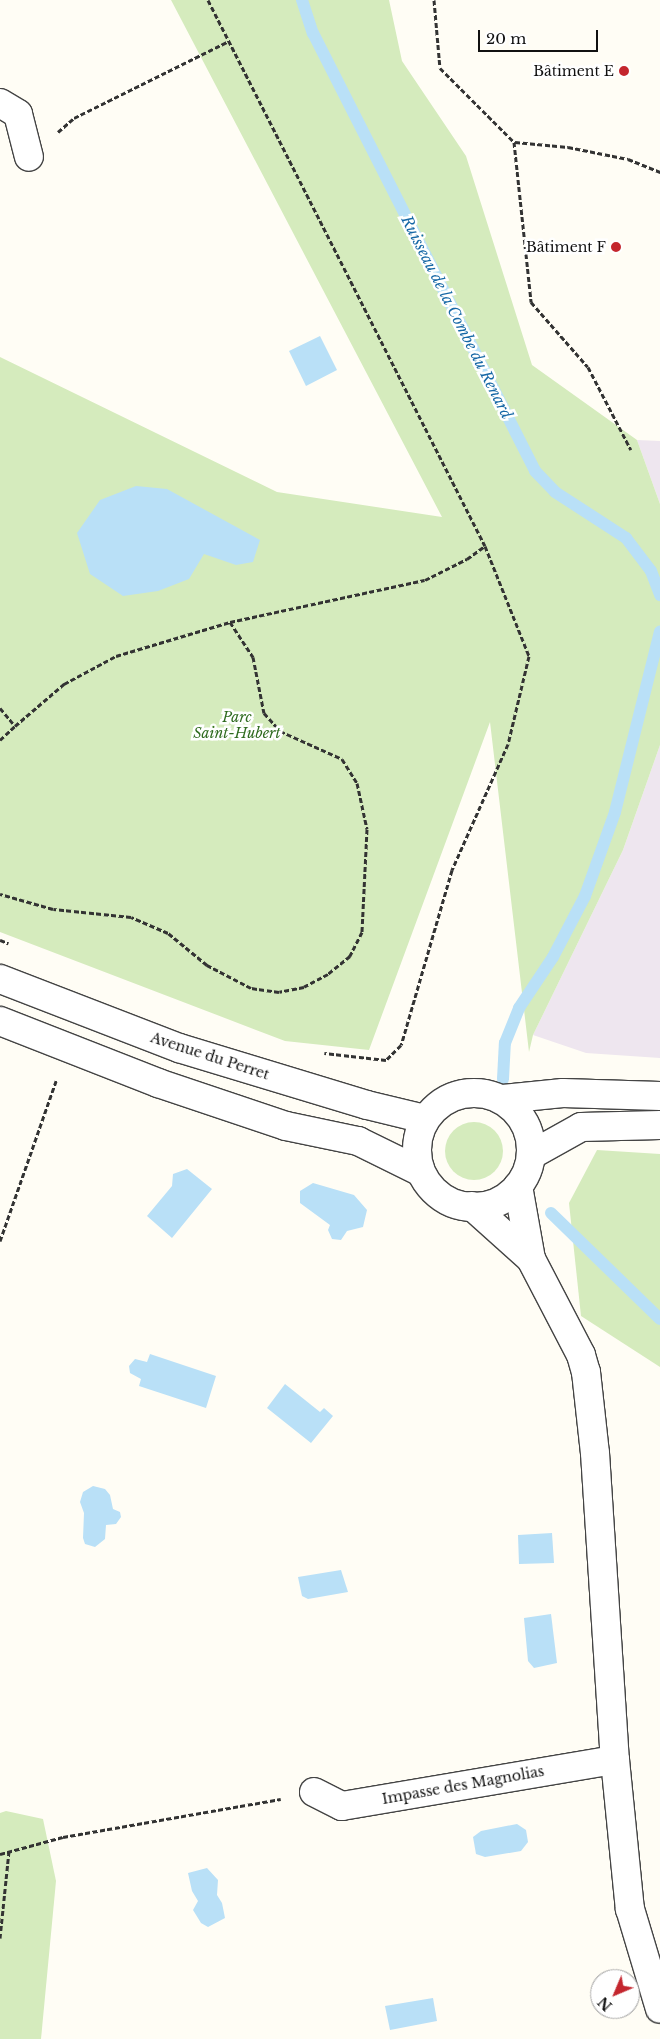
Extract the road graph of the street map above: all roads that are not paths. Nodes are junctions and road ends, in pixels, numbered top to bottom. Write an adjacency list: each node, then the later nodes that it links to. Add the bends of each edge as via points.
1 (0, 103): 2 (street, via 18,114)
2 (29, 157)
3 (0, 979): 7 (street, Avenue du Perret, via 178,1048 367,1106)
4 (0, 1021): 10 (street, via 158,1082 277,1123 358,1142)
5 (660, 1096): 6 (street, via 563,1093)
6 (503, 1099): 7 (street, via 471,1092 453,1096); 9 (street, via 521,1117 529,1135)
7 (425, 1119): 10 (street, via 418,1136)
8 (660, 1125): 9 (street, via 582,1127)
9 (531, 1155): 11 (street, via 526,1174)
10 (421, 1172): 12 (street, via 430,1188 445,1199)
11 (518, 1186): 12 (street, via 500,1201); 13 (street)
12 (472, 1206): 13 (street)
13 (531, 1260): 14 (street, via 581,1355 586,1372 595,1453)
14 (616, 1760): 15 (street, Impasse des Magnolias, via 342,1806); 16 (street, via 630,1909)
15 (314, 1792)
16 (660, 2009)

